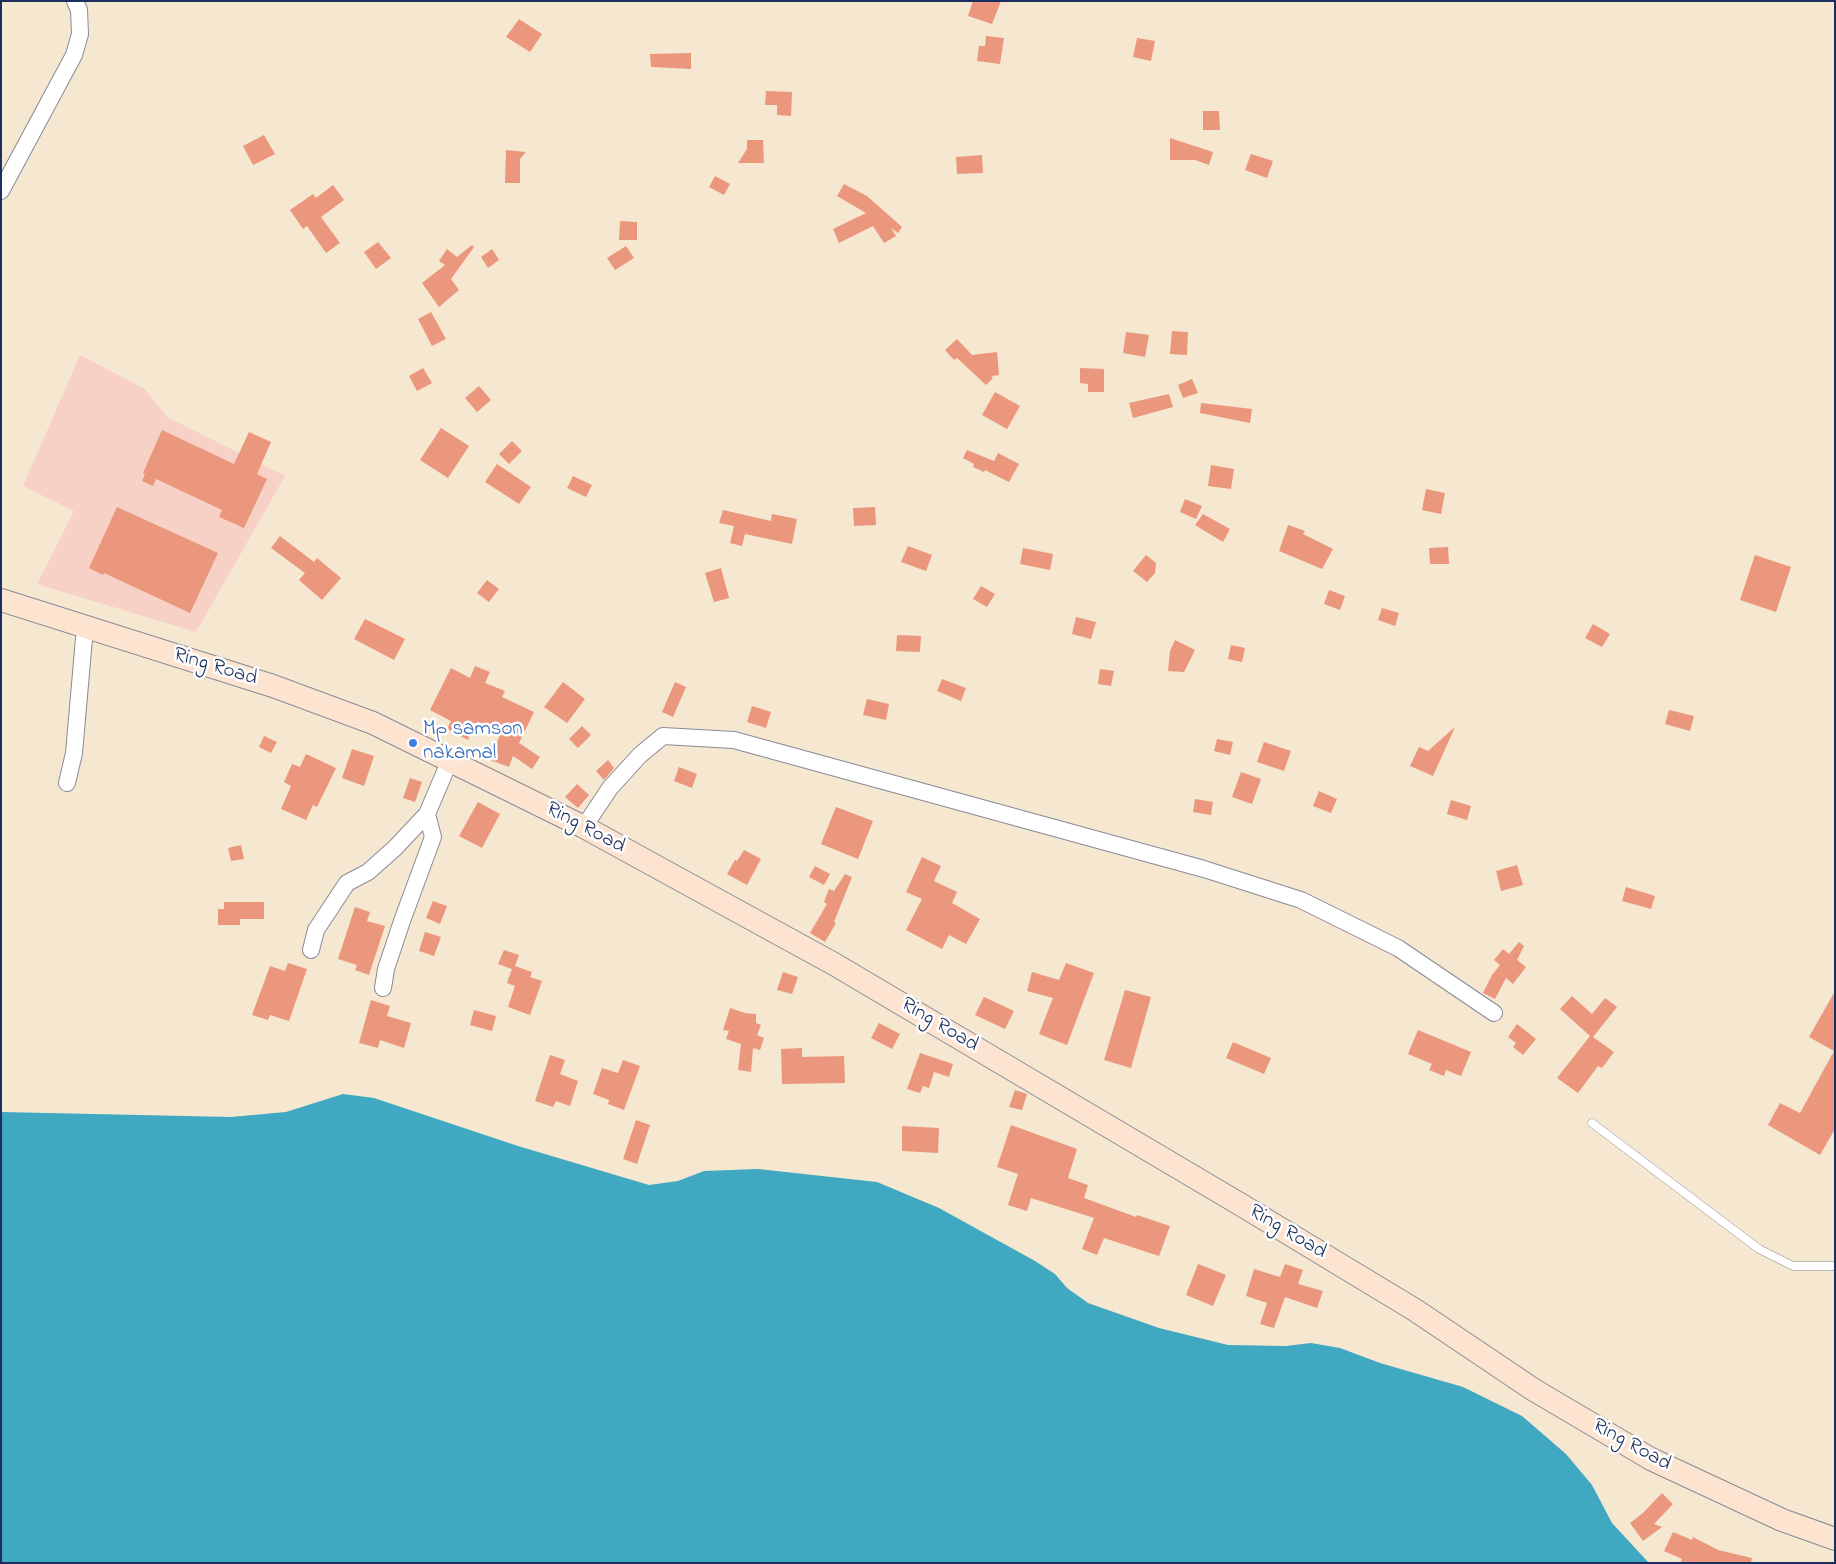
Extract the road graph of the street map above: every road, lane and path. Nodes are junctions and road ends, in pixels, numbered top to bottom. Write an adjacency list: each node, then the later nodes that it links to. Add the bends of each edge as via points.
1 (75, 1): 2 (street, via 79,10 80,34 74,55)
2 (1, 191)
3 (1, 600): 4 (main road, Ring Road)
4 (85, 627): 5 (main road, Ring Road, via 304,697 373,723); 6 (street, via 74,752)
5 (450, 760): 7 (street); 8 (main road, Ring Road)
6 (67, 783)
7 (427, 814): 9 (street, via 374,866 347,883 316,930); 10 (street, via 433,837 386,968)
8 (584, 827): 11 (street, via 610,788 640,755 663,736 734,740 1204,869 1301,900 1398,948); 14 (main road, Ring Road, via 834,964 1135,1142 1415,1310 1534,1390 1651,1459 1782,1520)
9 (311, 950)
10 (383, 988)
11 (1494, 1014)
12 (1592, 1123): 13 (lane, via 1758,1249 1793,1266)
13 (1835, 1266)
14 (1835, 1539)

